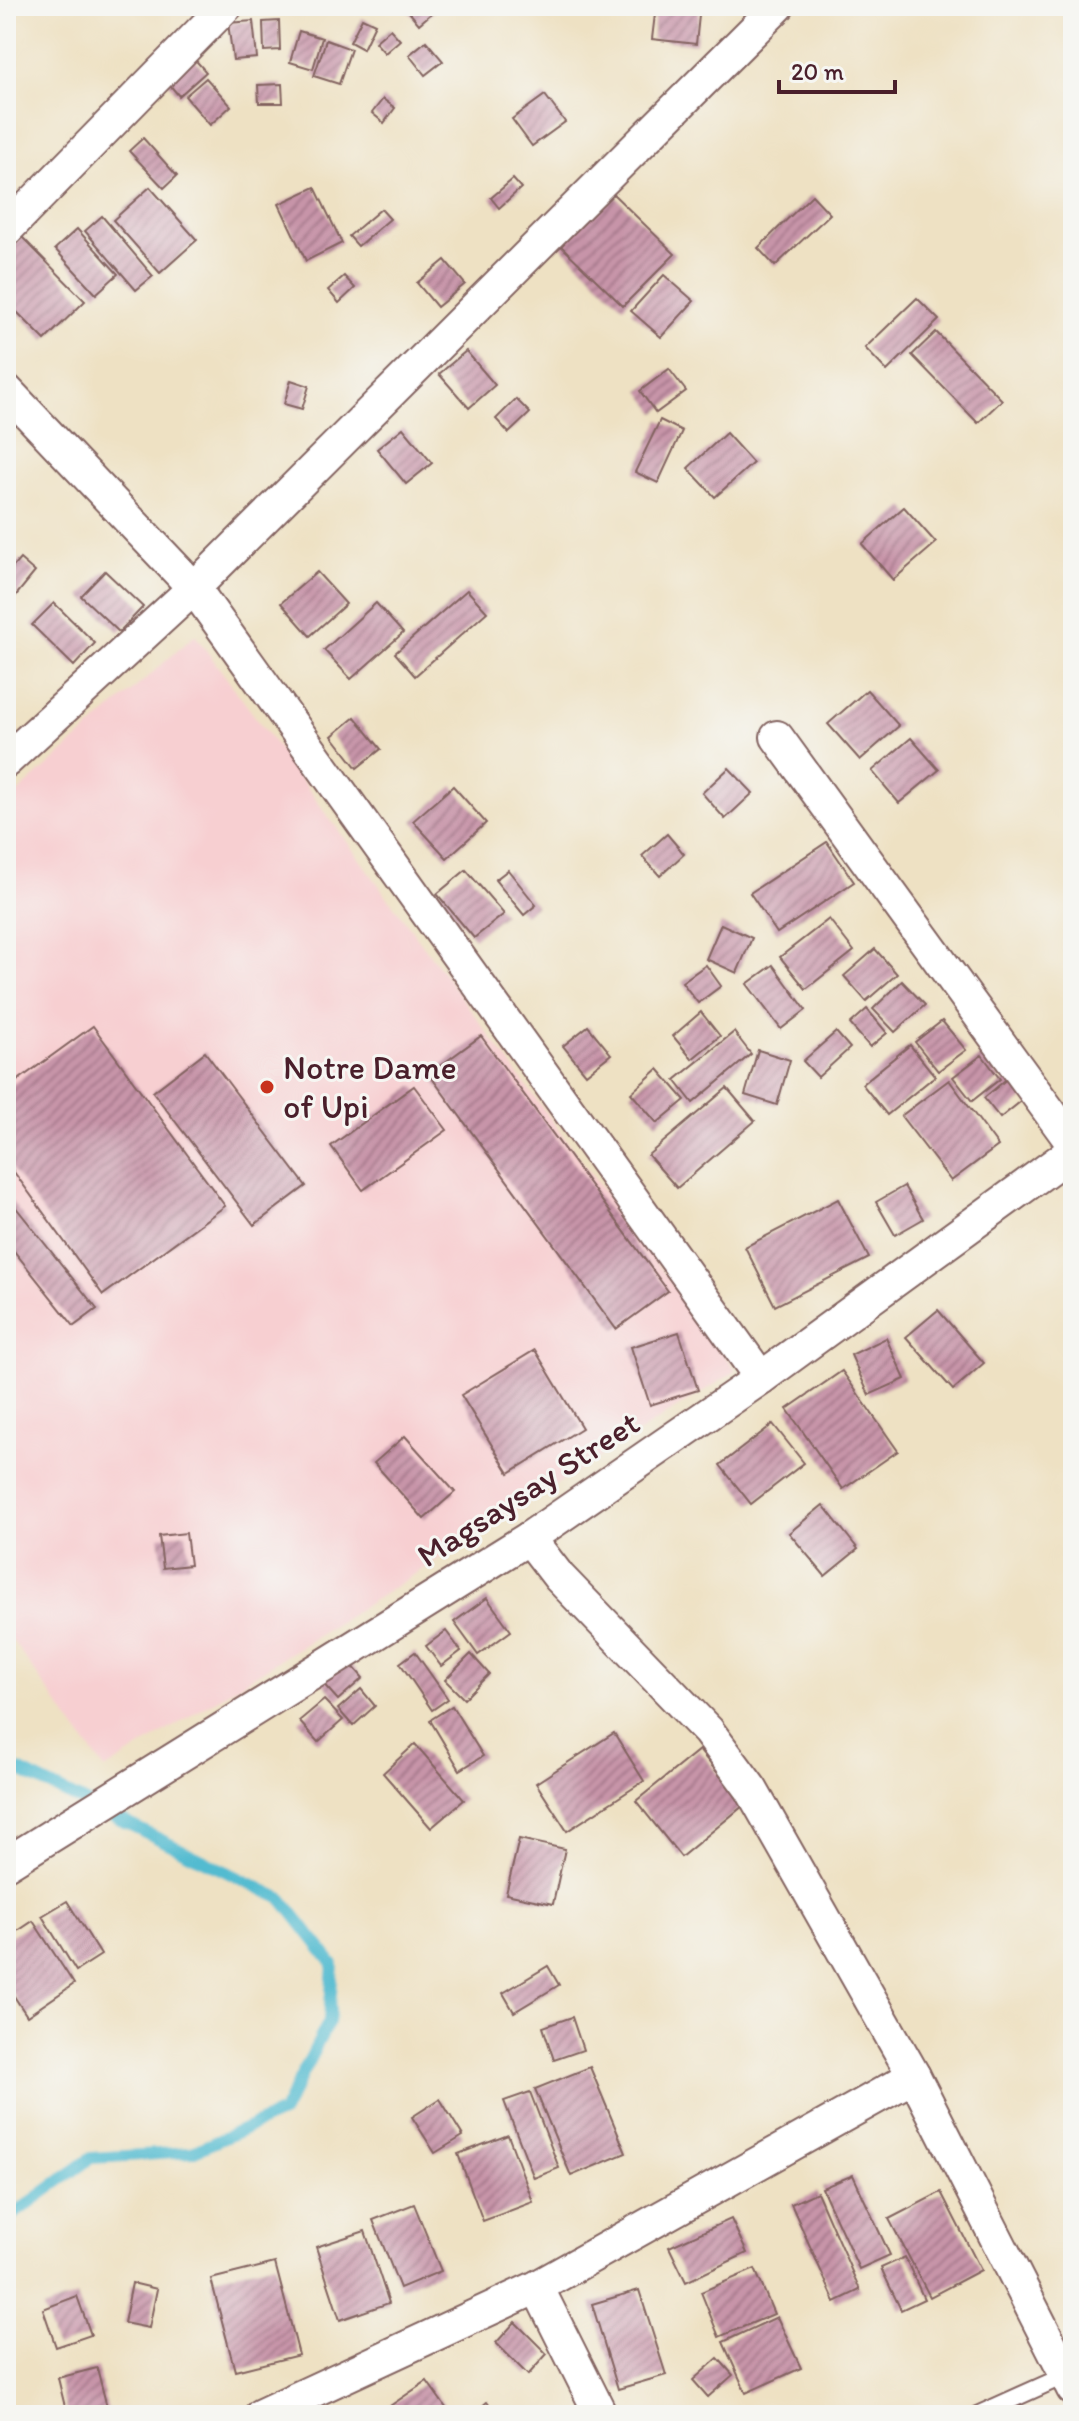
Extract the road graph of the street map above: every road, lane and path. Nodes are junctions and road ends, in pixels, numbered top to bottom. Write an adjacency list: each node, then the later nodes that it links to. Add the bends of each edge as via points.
1 (226, 6): 3 (street)
2 (778, 6): 5 (street)
3 (6, 230)
4 (6, 390): 5 (street)
5 (194, 588): 7 (street); 10 (street)
6 (777, 737): 8 (street)
7 (6, 761)
8 (1073, 1144)
9 (1073, 1151): 10 (street, Magsaysay Street)
10 (761, 1378): 11 (street, Magsaysay Street)
11 (529, 1538): 12 (street, Magsaysay Street); 13 (street, via 559,1577 708,1731 751,1789)
12 (6, 1864)
13 (914, 2076): 14 (street); 15 (street)
14 (537, 2287): 16 (street); 17 (street)
15 (1069, 2382): 18 (lane)
16 (261, 2415)
17 (601, 2415)
18 (977, 2415)

